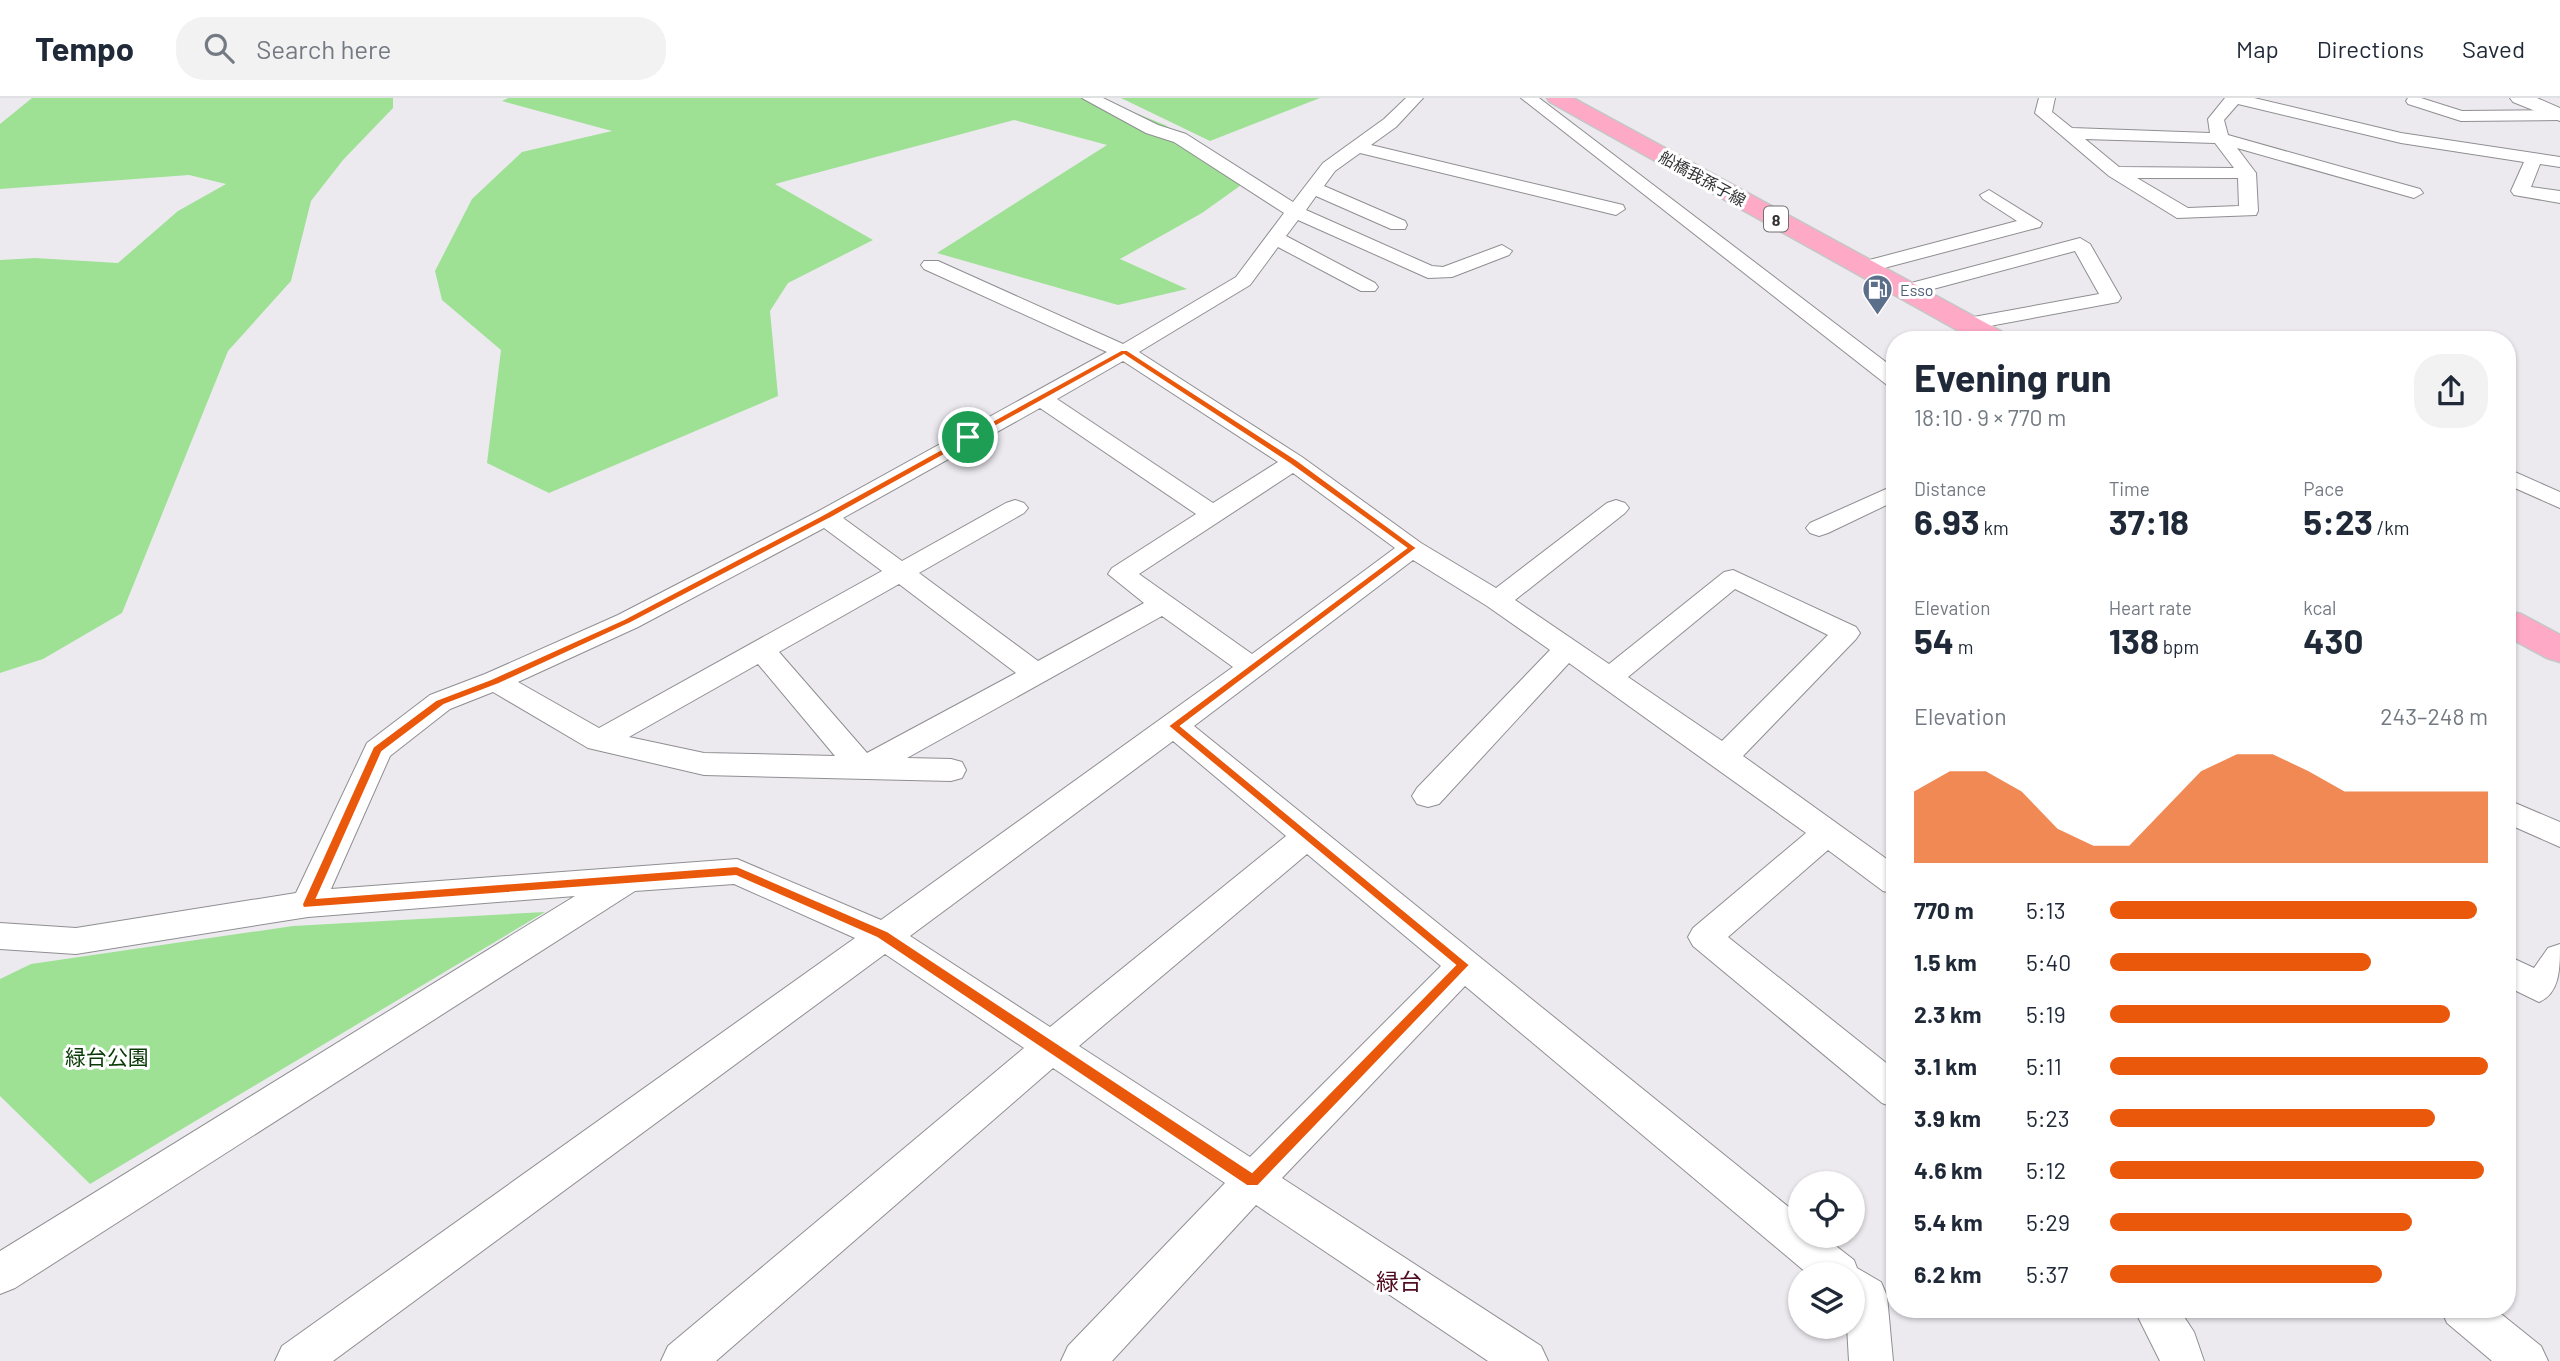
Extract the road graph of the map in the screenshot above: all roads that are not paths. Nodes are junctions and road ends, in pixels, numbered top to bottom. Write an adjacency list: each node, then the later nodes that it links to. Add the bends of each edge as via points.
1 (1090, 98): 22 (street, via 1180,138)
2 (1415, 98): 12 (street, via 1391,123)
3 (1529, 98): 33 (street)
4 (1557, 98): 27 (main road, 船橋我孫子線 / 8)
5 (2047, 98): 10 (street, via 2043,113)
6 (2234, 98): 11 (street, via 2216,119); 13 (street, via 2401,138)
7 (2520, 98): 9 (street)
8 (2414, 101): 9 (street, via 2461,116)
9 (2560, 115)
10 (2067, 133): 11 (street); 15 (street)
11 (2220, 138): 16 (street); 18 (street)
12 (1357, 147): 17 (street, via 1329,167); 21 (street)
13 (2533, 159): 14 (street); 20 (street, via 2521,191)
14 (2560, 162)
15 (2115, 172): 16 (street); 16 (street, via 2184,214 2249,211)
16 (2247, 173)
17 (1313, 188): 22 (street); 23 (street)
18 (2414, 193)
19 (1989, 195): 27 (street, via 2033,223)
20 (2560, 197)
21 (1616, 209)
22 (1295, 212): 24 (street); 25 (street, via 1428,272 1446,273)
23 (1398, 225)
24 (1275, 238): 28 (street); 32 (street, via 1243,281)
25 (1502, 251)
26 (931, 265): 32 (street)
27 (1865, 267): 29 (main road, 船橋我孫子線 / 8)
28 (1368, 287)
29 (1906, 290): 30 (main road, 船橋我孫子線 / 8); 30 (street, via 2080,244 2111,298)
30 (1968, 324): 31 (main road, 船橋我孫子線 / 8)
31 (1980, 331)
32 (1124, 352): 34 (street); 35 (street)
33 (1886, 373)
34 (1039, 397): 41 (street); 42 (street)
35 (1293, 462): 41 (street); 44 (street)
36 (2516, 480): 38 (street)
37 (1886, 496): 43 (street)
38 (2559, 500)
39 (1015, 508): 45 (street)
40 (1616, 508): 46 (street)
41 (1213, 514): 47 (street, via 1121,574)
42 (826, 517): 45 (street); 55 (street, via 628,621)
43 (1819, 527)
44 (1412, 548): 46 (street); 52 (street)
45 (902, 571): 50 (street); 53 (street)
46 (1497, 600): 49 (street)
47 (1163, 604): 52 (street); 53 (street)
48 (2516, 626): 51 (main road)
49 (1567, 649): 54 (street); 61 (street)
50 (761, 650): 57 (street); 59 (street)
51 (2560, 650)
52 (1252, 667): 56 (street)
53 (1037, 674): 59 (street)
54 (1609, 678): 58 (street); 58 (street, via 1733,578 1846,633)
55 (495, 681): 57 (street); 68 (street, via 440,702 377,750)
56 (1174, 726): 65 (street); 69 (street)
57 (599, 741): 59 (street, via 704,764)
58 (1724, 757): 63 (street)
59 (863, 769): 60 (street)
60 (951, 770)
61 (1428, 796)
62 (2516, 815): 64 (street)
63 (1827, 832): 66 (street); 75 (street, via 1705,937)
64 (2560, 835)
65 (1307, 836): 72 (street); 74 (street)
66 (1886, 869)
67 (630, 878): 68 (street); 69 (street, via 737,871); 78 (street)
68 (308, 904): 70 (street, via 76,941)
69 (882, 935): 74 (street); 83 (street)
70 (0, 936)
71 (2560, 958): 73 (street, via 2539,988)
72 (1464, 965): 76 (street); 77 (street)
73 (2516, 975)
74 (1052, 1047): 76 (street); 84 (street)
75 (1886, 1085)
76 (1253, 1181): 82 (street); 85 (street)
77 (1824, 1262)
78 (0, 1274)
79 (1865, 1295): 86 (street)
80 (2161, 1318): 87 (street, via 2179,1347)
81 (2473, 1318): 88 (street)
82 (1092, 1358)
83 (297, 1361)
84 (683, 1361)
85 (1526, 1361)
86 (1871, 1361)
87 (2182, 1361)
88 (2526, 1361)

